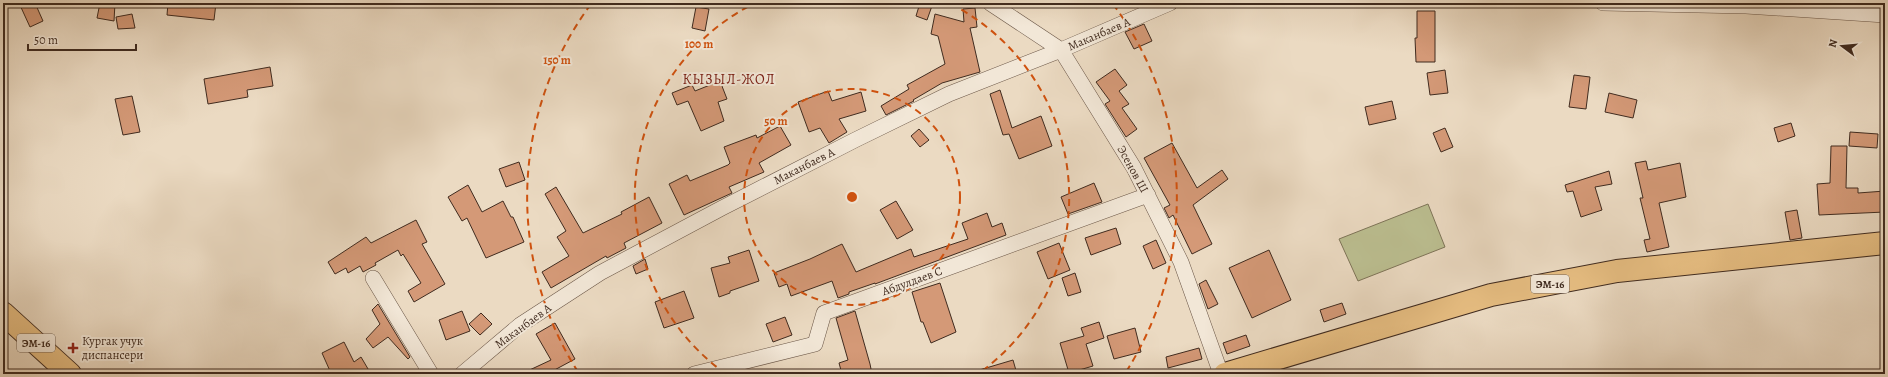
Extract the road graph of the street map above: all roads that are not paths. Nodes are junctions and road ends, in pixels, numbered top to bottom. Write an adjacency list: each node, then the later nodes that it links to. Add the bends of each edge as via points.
1 (990, 3): 6 (street, Эсенов Ш)
2 (1170, 3): 6 (street, Маканбаев А)
3 (1603, 3): 4 (street)
4 (1623, 3): 5 (street, via 1746,6)
5 (1885, 15)
6 (1060, 50): 7 (street, Эсенов Ш, via 1134,168); 13 (street, Маканбаев А, via 949,94 600,273 520,326)
7 (1148, 195): 14 (street, Абдулдаев С, via 824,313 815,344); 15 (street, Эсенов Ш, via 1181,262)
8 (1885, 243): 16 (highway, ЭМ-16, via 1617,271 1491,295)
9 (373, 278): 12 (street)
10 (3, 313): 11 (highway, ЭМ-16)
11 (70, 374)
12 (430, 374)
13 (462, 374)
14 (694, 374)
15 (1221, 374)
16 (1225, 374)

